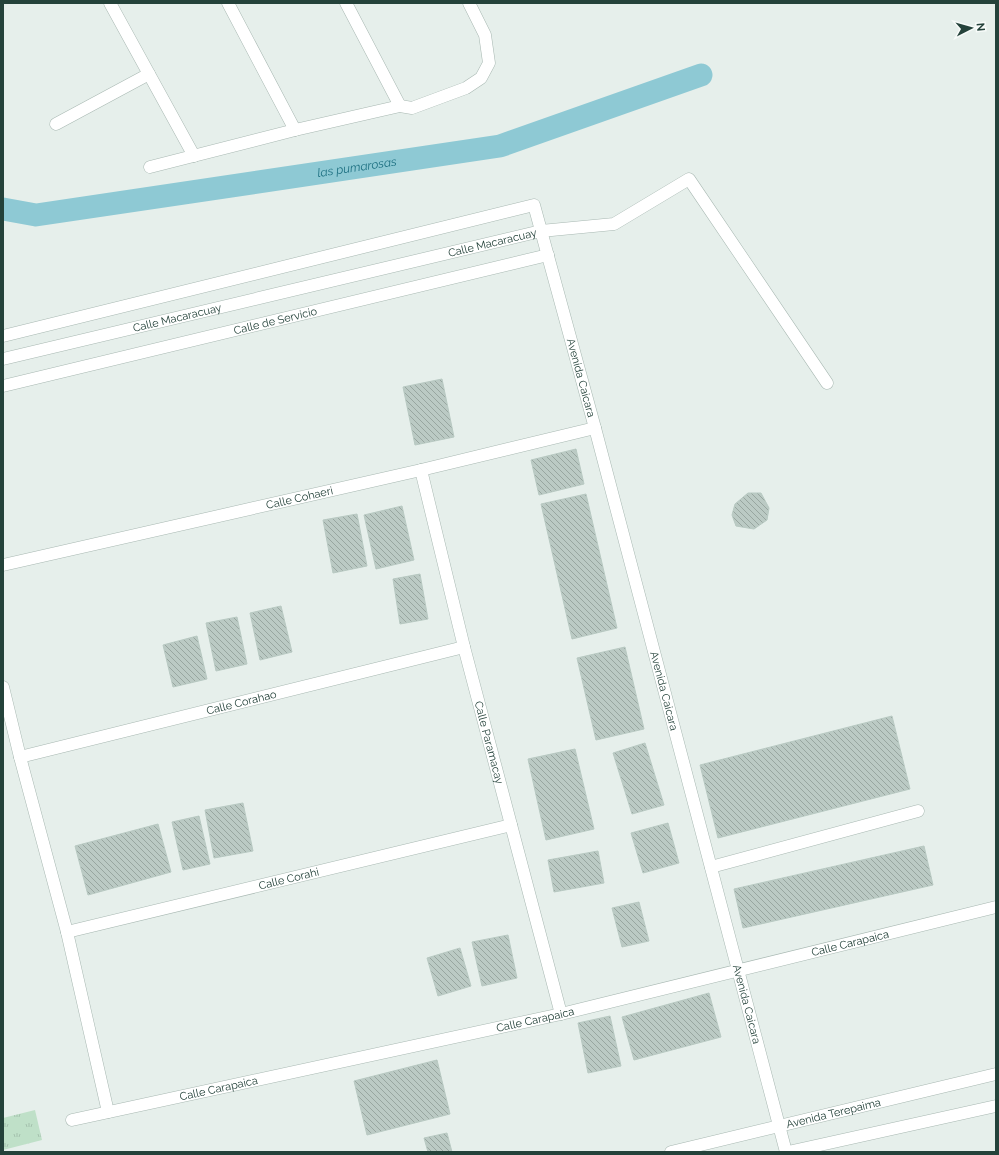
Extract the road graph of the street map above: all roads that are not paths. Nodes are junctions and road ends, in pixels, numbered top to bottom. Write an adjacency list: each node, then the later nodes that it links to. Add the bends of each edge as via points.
1 (110, 3): 5 (street)
2 (228, 3): 8 (street)
3 (346, 3): 6 (street)
4 (469, 3): 6 (street, via 485,35 490,63 481,78 466,88 419,106)
5 (149, 74): 7 (street); 9 (street)
6 (400, 106): 8 (street)
7 (56, 124)
8 (295, 130): 9 (street)
9 (194, 156): 10 (street)
10 (150, 167)
11 (541, 231): 12 (street, Avenida Caicara); 13 (street, Calle Macaracuay, via 534,204); 14 (street, Calle Macaracuay); 15 (street, via 614,224 689,179)
12 (548, 255): 16 (street, Calle de Servicio); 17 (street, Avenida Caicara)
13 (3, 336)
14 (3, 360)
15 (827, 383)
16 (3, 386)
17 (595, 428): 18 (street, Calle Cohaeri); 25 (street, Avenida Caicara)
18 (421, 470): 19 (street, Calle Cohaeri); 20 (street, Calle Paramacay)
19 (3, 565)
20 (464, 647): 22 (street, Calle Corahao); 24 (street, Calle Paramacay)
21 (3, 687): 22 (street)
22 (20, 757): 27 (street)
23 (918, 811): 25 (street)
24 (511, 825): 27 (street, Calle Corahi); 29 (street, Calle Paramacay)
25 (711, 867): 28 (street, Avenida Caicara)
26 (996, 907): 28 (street, Calle Carapaica)
27 (67, 932): 32 (street)
28 (739, 970): 29 (street, Calle Carapaica); 34 (street, Avenida Caicara)
29 (561, 1014): 32 (street, Calle Carapaica)
30 (996, 1074): 34 (street, Avenida Terepaima)
31 (996, 1106): 36 (street)
32 (108, 1112): 33 (street, Calle Carapaica)
33 (72, 1120)
34 (779, 1126): 35 (street, Avenida Terepaima); 36 (street, Avenida Caicara)
35 (672, 1152)
36 (787, 1152)

